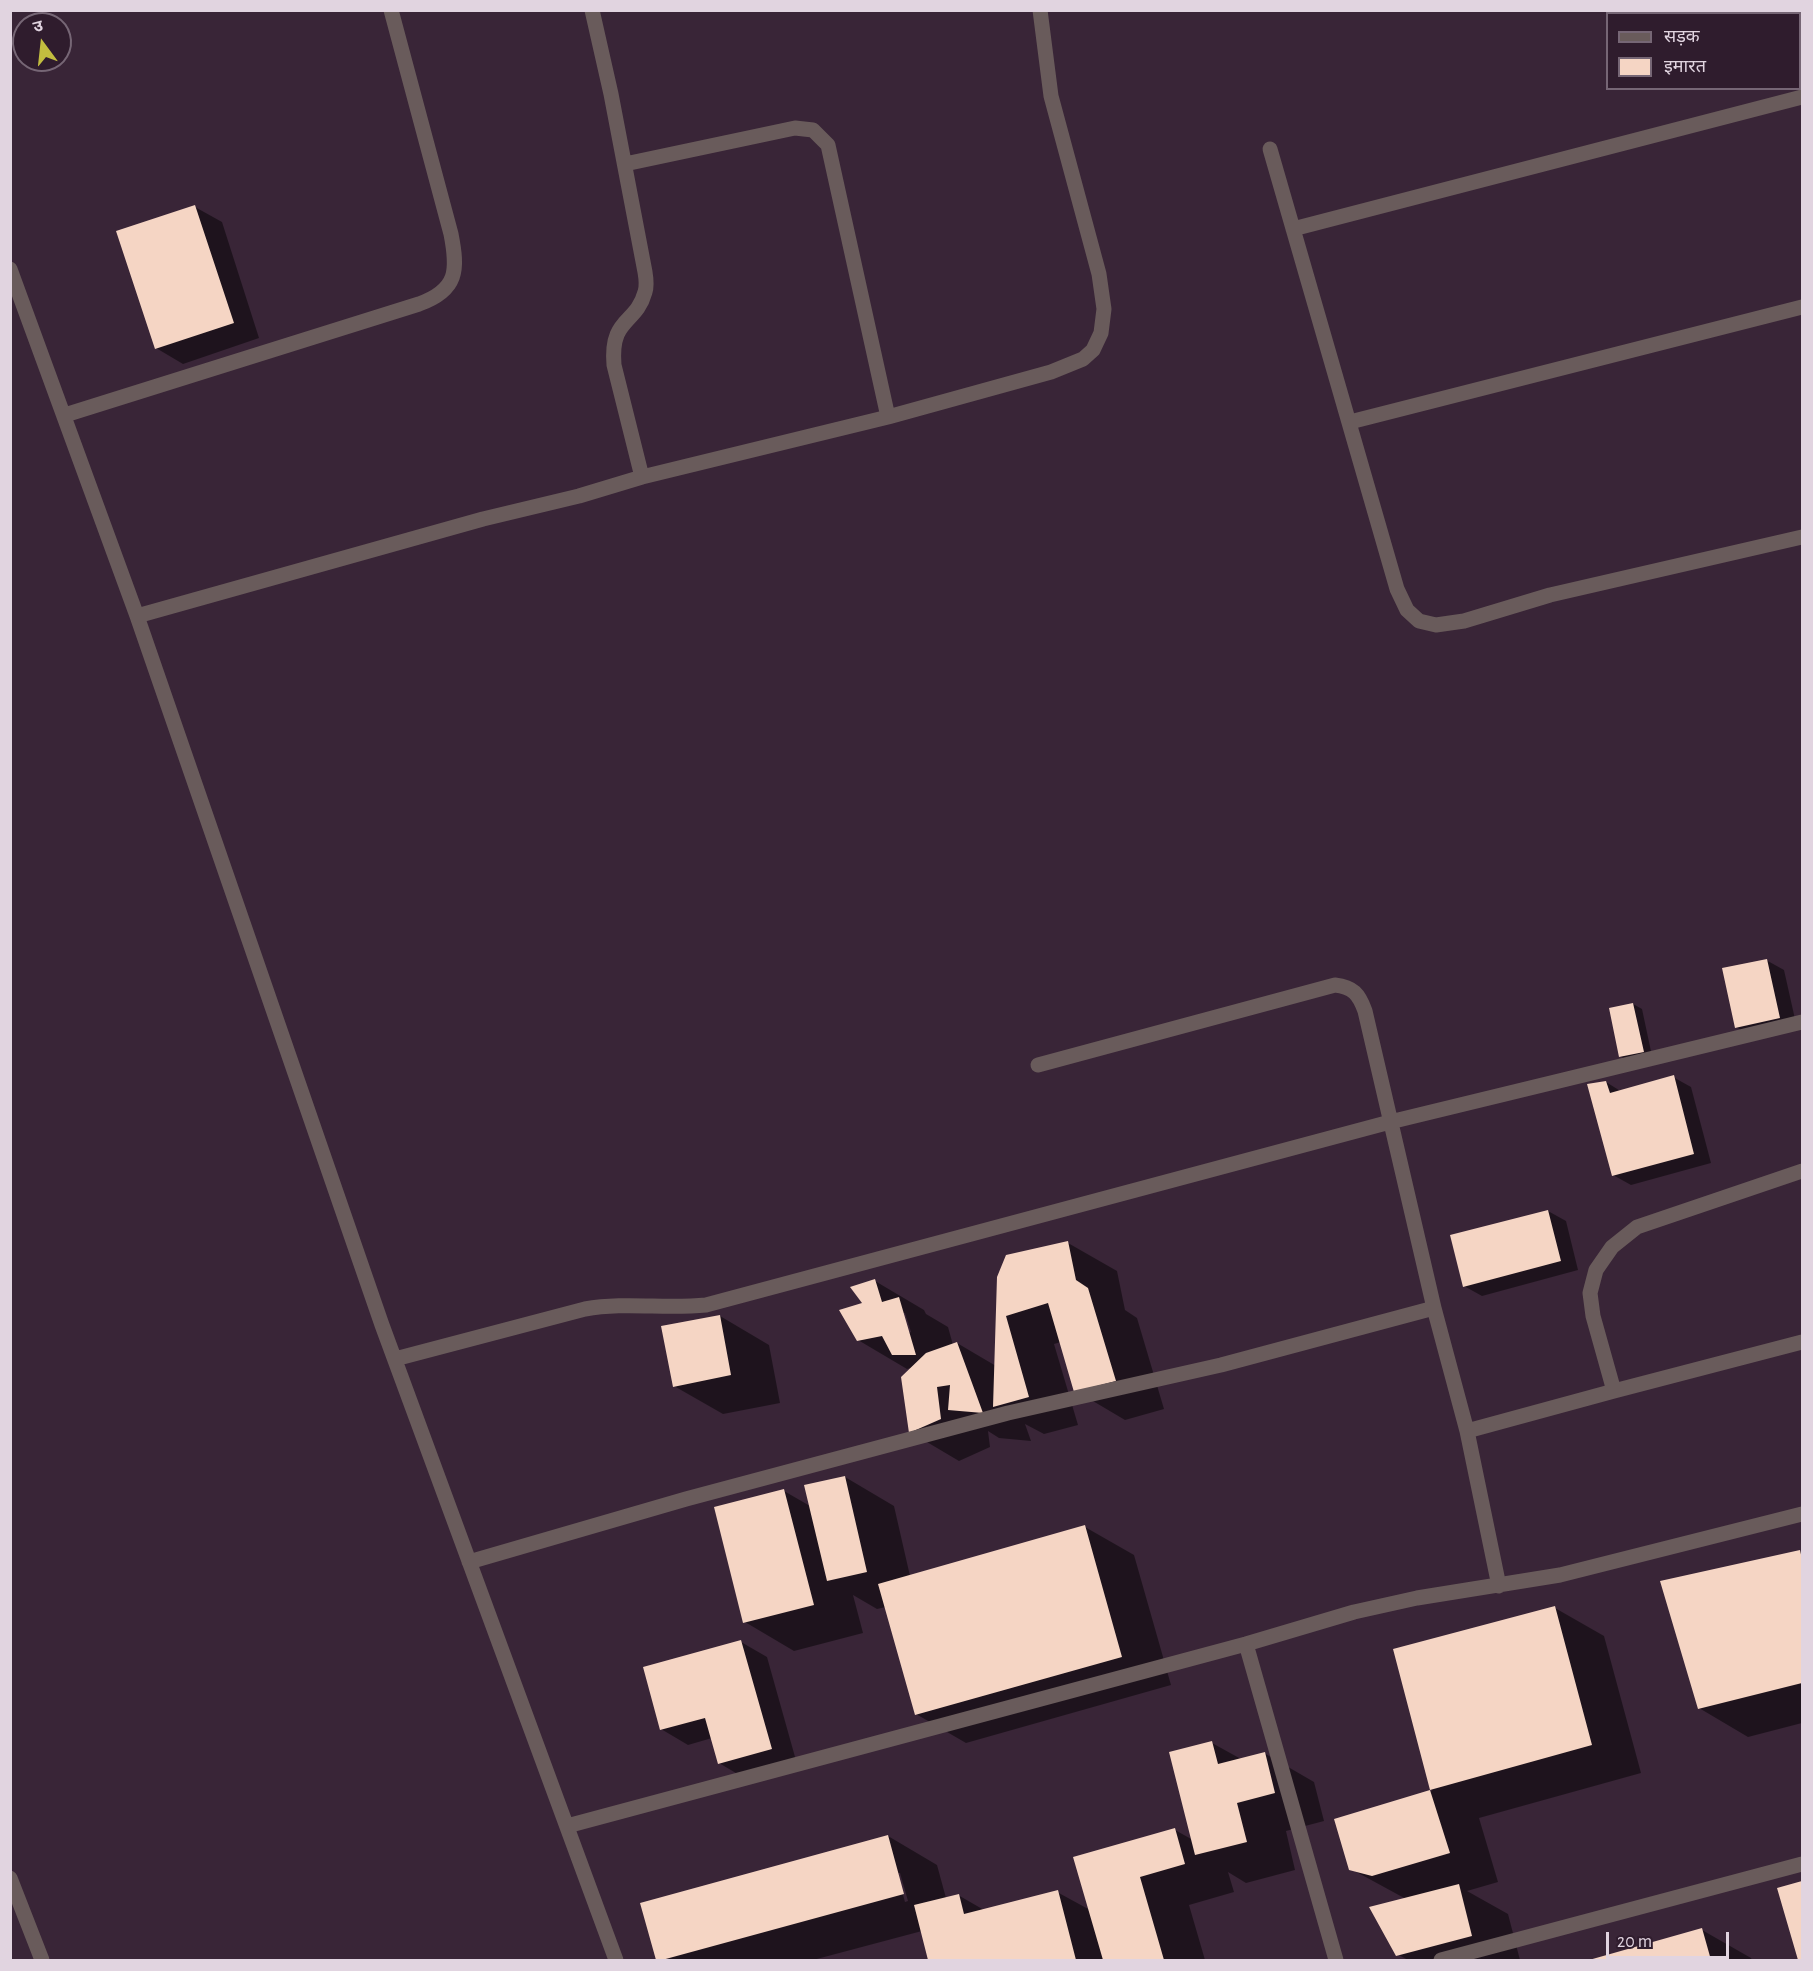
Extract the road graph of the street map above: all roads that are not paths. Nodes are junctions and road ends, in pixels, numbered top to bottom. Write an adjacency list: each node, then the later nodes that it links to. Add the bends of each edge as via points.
1 (391, 10): 10 (street, via 451,234 455,256 449,286 436,298 419,304)
2 (592, 10): 6 (street)
3 (1040, 10): 11 (street, via 1051,96 1099,274 1104,309 1101,333 1093,350 1070,366)
4 (1803, 97): 7 (street)
5 (1270, 149): 7 (street)
6 (625, 164): 11 (street, via 795,128 813,130 828,145); 13 (street, via 646,291 615,337 612,348)
7 (1293, 229): 12 (street)
8 (10, 269): 10 (street)
9 (1803, 307): 12 (street)
10 (65, 415): 15 (street)
11 (888, 417): 13 (street)
12 (1350, 422): 14 (street, via 1397,589 1407,610 1419,621 1436,625 1464,621 1550,595)
13 (642, 477): 15 (street)
14 (1803, 537)
15 (137, 616): 22 (street)
16 (1803, 1022): 18 (street)
17 (1038, 1065): 18 (street, via 1335,985 1345,986 1361,999 1365,1011)
18 (1390, 1122): 20 (street); 22 (street, via 706,1305 596,1307)
19 (1803, 1171): 23 (street, via 1637,1227 1612,1247 1596,1270 1590,1293)
20 (1434, 1308): 24 (street); 26 (street, via 1221,1365 996,1416)
21 (1803, 1342): 23 (street)
22 (395, 1359): 26 (street)
23 (1614, 1391): 24 (street)
24 (1467, 1431): 27 (street)
25 (1803, 1514): 27 (street, via 1560,1575)
26 (469, 1562): 29 (street)
27 (1499, 1586): 28 (street, via 1354,1612)
28 (1246, 1644): 29 (street); 34 (street)
29 (567, 1826): 33 (street)
30 (1803, 1864): 35 (street)
31 (10, 1878): 32 (street)
32 (42, 1960)
33 (616, 1960)
34 (1336, 1960)
35 (1441, 1960)

